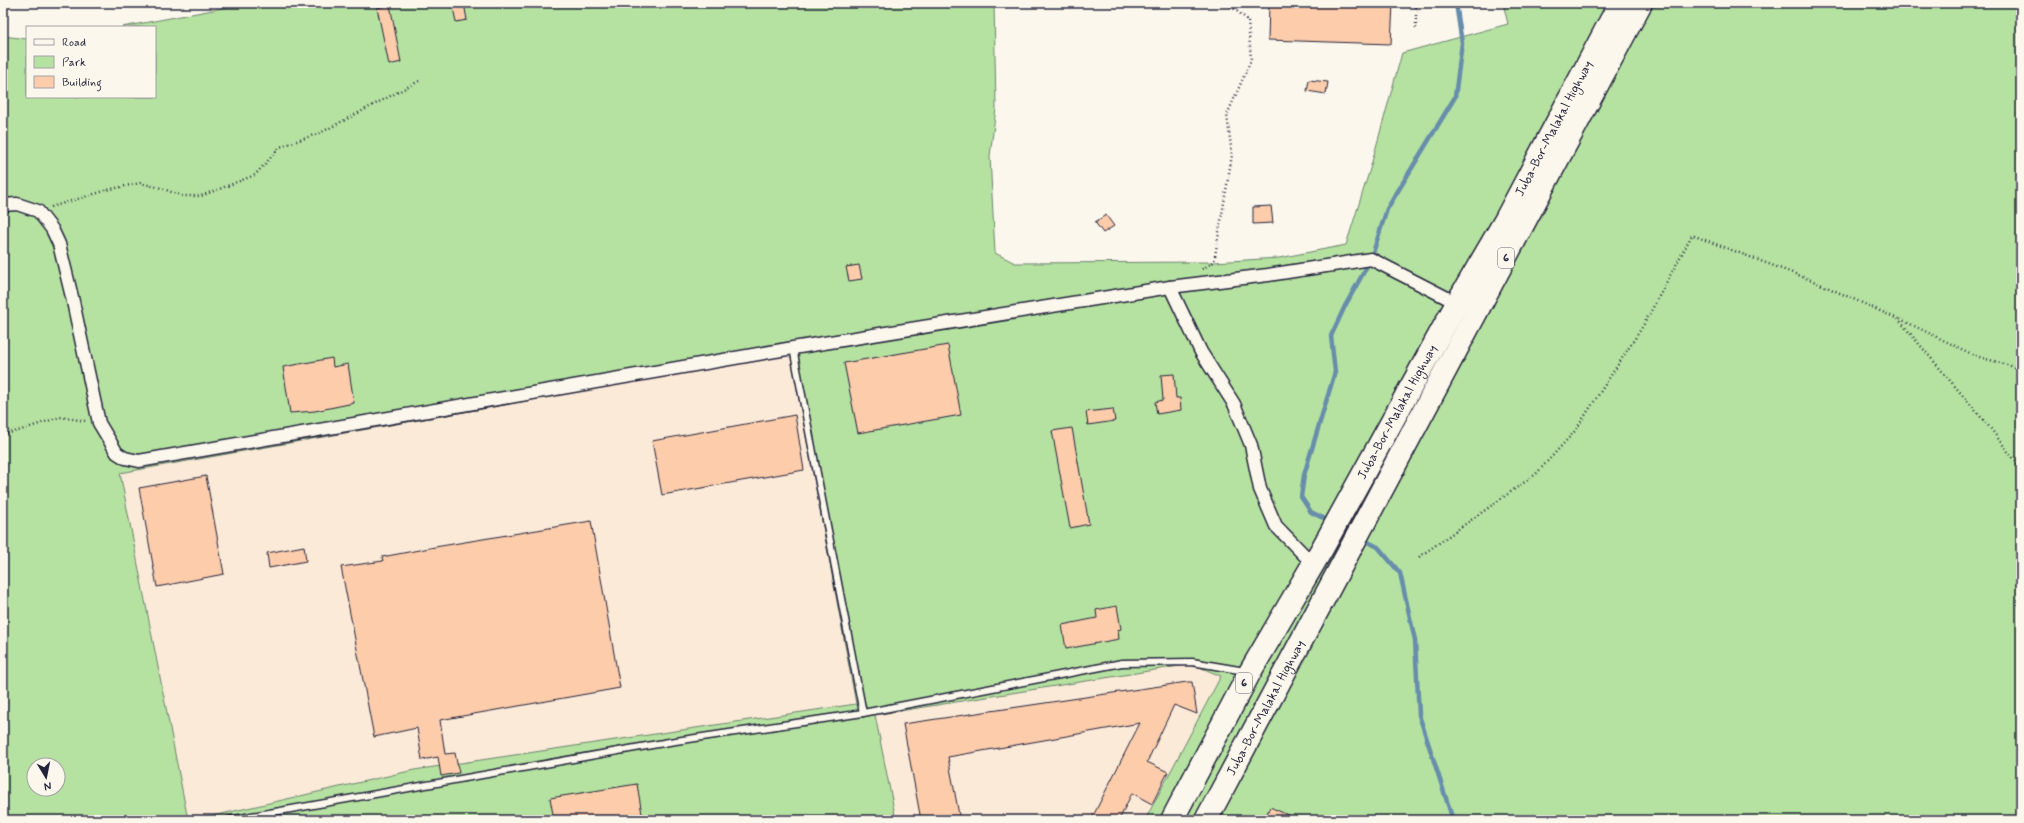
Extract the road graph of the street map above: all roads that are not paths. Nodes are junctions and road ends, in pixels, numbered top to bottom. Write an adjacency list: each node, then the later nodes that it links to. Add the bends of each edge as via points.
1 (1620, 3): 5 (highway, Juba-Bor-Malakal Highway / 6, via 1506,219)
2 (1641, 3): 12 (highway, Juba-Bor-Malakal Highway / 6)
3 (3, 205): 6 (street, via 17,204 38,211 52,229 59,244 99,423 117,453 125,458 140,461)
4 (1170, 287): 5 (street, via 1371,259); 6 (street); 7 (street, via 1201,352 1234,404 1251,445 1260,489 1276,526)
5 (1457, 303): 7 (highway, Juba-Bor-Malakal Highway / 6)
6 (794, 348): 9 (lane)
7 (1317, 556): 8 (highway, Juba-Bor-Malakal Highway / 6)
8 (1250, 672): 9 (lane, via 1192,662 1122,663); 11 (highway, Juba-Bor-Malakal Highway / 6)
9 (863, 713): 10 (lane, via 669,742)
10 (229, 820)
11 (1172, 820)
12 (1206, 820)

